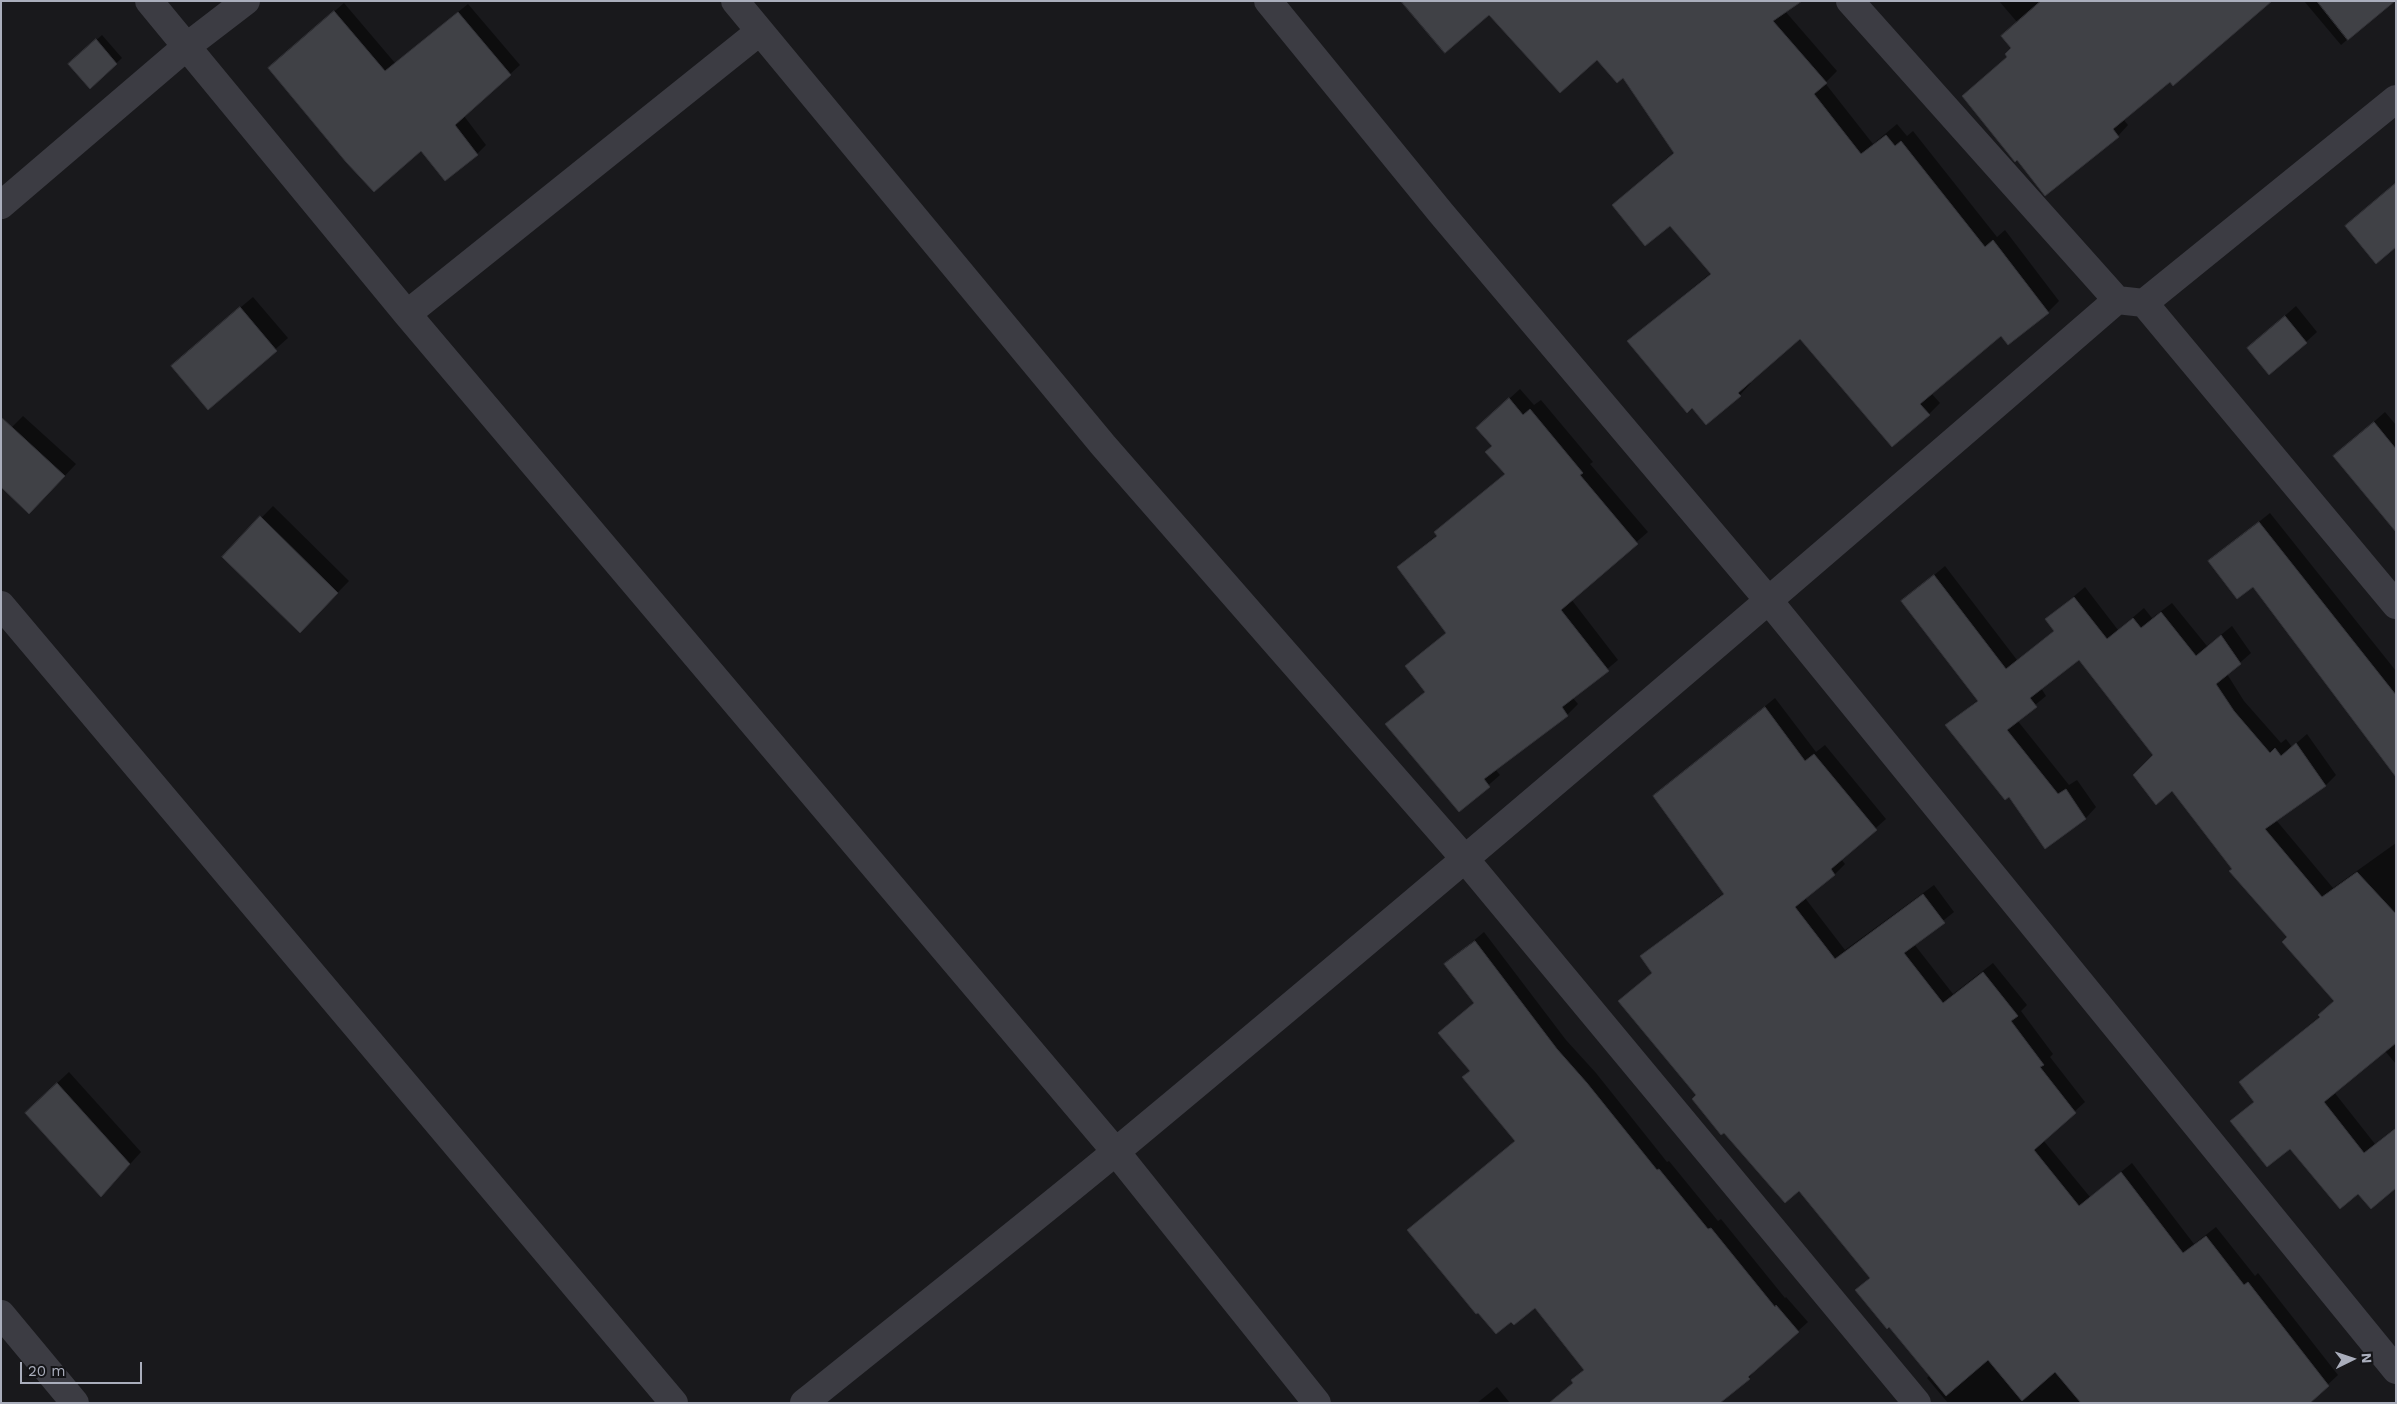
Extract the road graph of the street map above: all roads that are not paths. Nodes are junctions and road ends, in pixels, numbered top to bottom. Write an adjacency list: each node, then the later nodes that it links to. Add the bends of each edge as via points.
1 (149, 1): 7 (street)
2 (246, 1): 7 (street)
3 (735, 1): 6 (street)
4 (1268, 1): 13 (street, via 1448,221)
5 (1850, 1): 10 (street)
6 (759, 32): 12 (street); 16 (street, via 1103,445)
7 (186, 47): 9 (street); 12 (street)
8 (2396, 99): 11 (street)
9 (1, 205)
10 (2117, 300): 11 (street); 13 (street)
11 (2144, 303): 15 (street)
12 (407, 314): 17 (street)
13 (1769, 601): 16 (street); 19 (street)
14 (1, 605): 21 (street)
15 (2396, 605)
16 (1465, 859): 17 (street); 24 (street)
17 (1116, 1152): 22 (street); 23 (street)
18 (1, 1314): 20 (street)
19 (2396, 1370)
20 (75, 1403)
21 (674, 1403)
22 (804, 1403)
23 (1317, 1403)
24 (1916, 1403)

